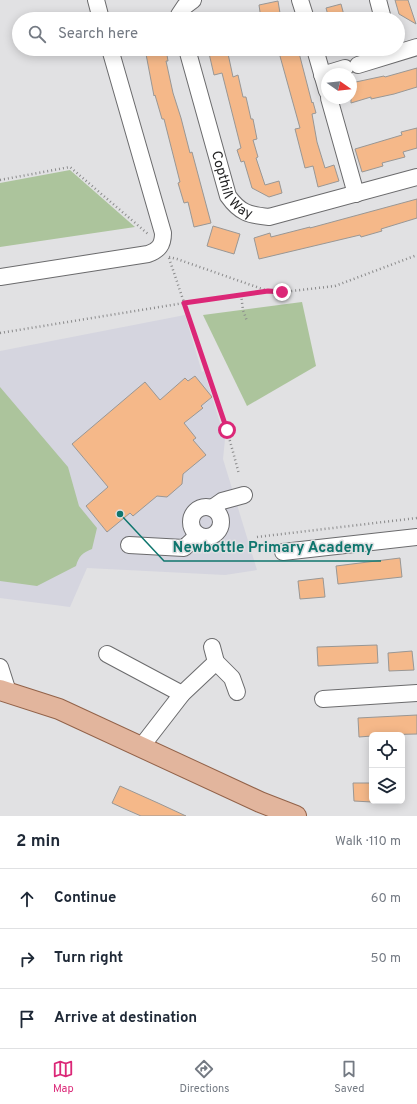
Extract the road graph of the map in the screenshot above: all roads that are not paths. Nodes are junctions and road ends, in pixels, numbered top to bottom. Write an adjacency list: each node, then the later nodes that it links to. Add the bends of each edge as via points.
1 (96, 0): 5 (street)
2 (193, 0): 6 (street)
3 (300, 0): 7 (street)
4 (378, 0): 8 (street)
5 (99, 12)
6 (181, 12)
7 (304, 12)
8 (382, 12)
9 (417, 47): 10 (street)
10 (405, 49)
11 (112, 56): 20 (street, via 163,233 162,254)
12 (189, 56): 19 (street, Copthill Way, via 228,196 235,205 251,215 269,217)
13 (317, 56): 16 (street)
14 (381, 56): 15 (street)
15 (348, 68)
16 (321, 71)
17 (331, 104): 19 (street)
18 (417, 177): 19 (street, Copthill Way)
19 (356, 194)
20 (0, 277)
21 (244, 495): 23 (street, via 222,500 212,508 206,507 196,511 192,515 192,526 198,535 184,548)
22 (417, 537): 24 (street)
23 (129, 545)
24 (283, 552)
25 (107, 654): 29 (street)
26 (0, 667): 27 (street)
27 (4, 691): 32 (main road, via 59,709)
28 (237, 692): 29 (street, via 232,678 214,655)
29 (182, 694): 32 (street)
30 (417, 694): 31 (street)
31 (323, 699)
32 (141, 747): 33 (main road)
33 (296, 816)

